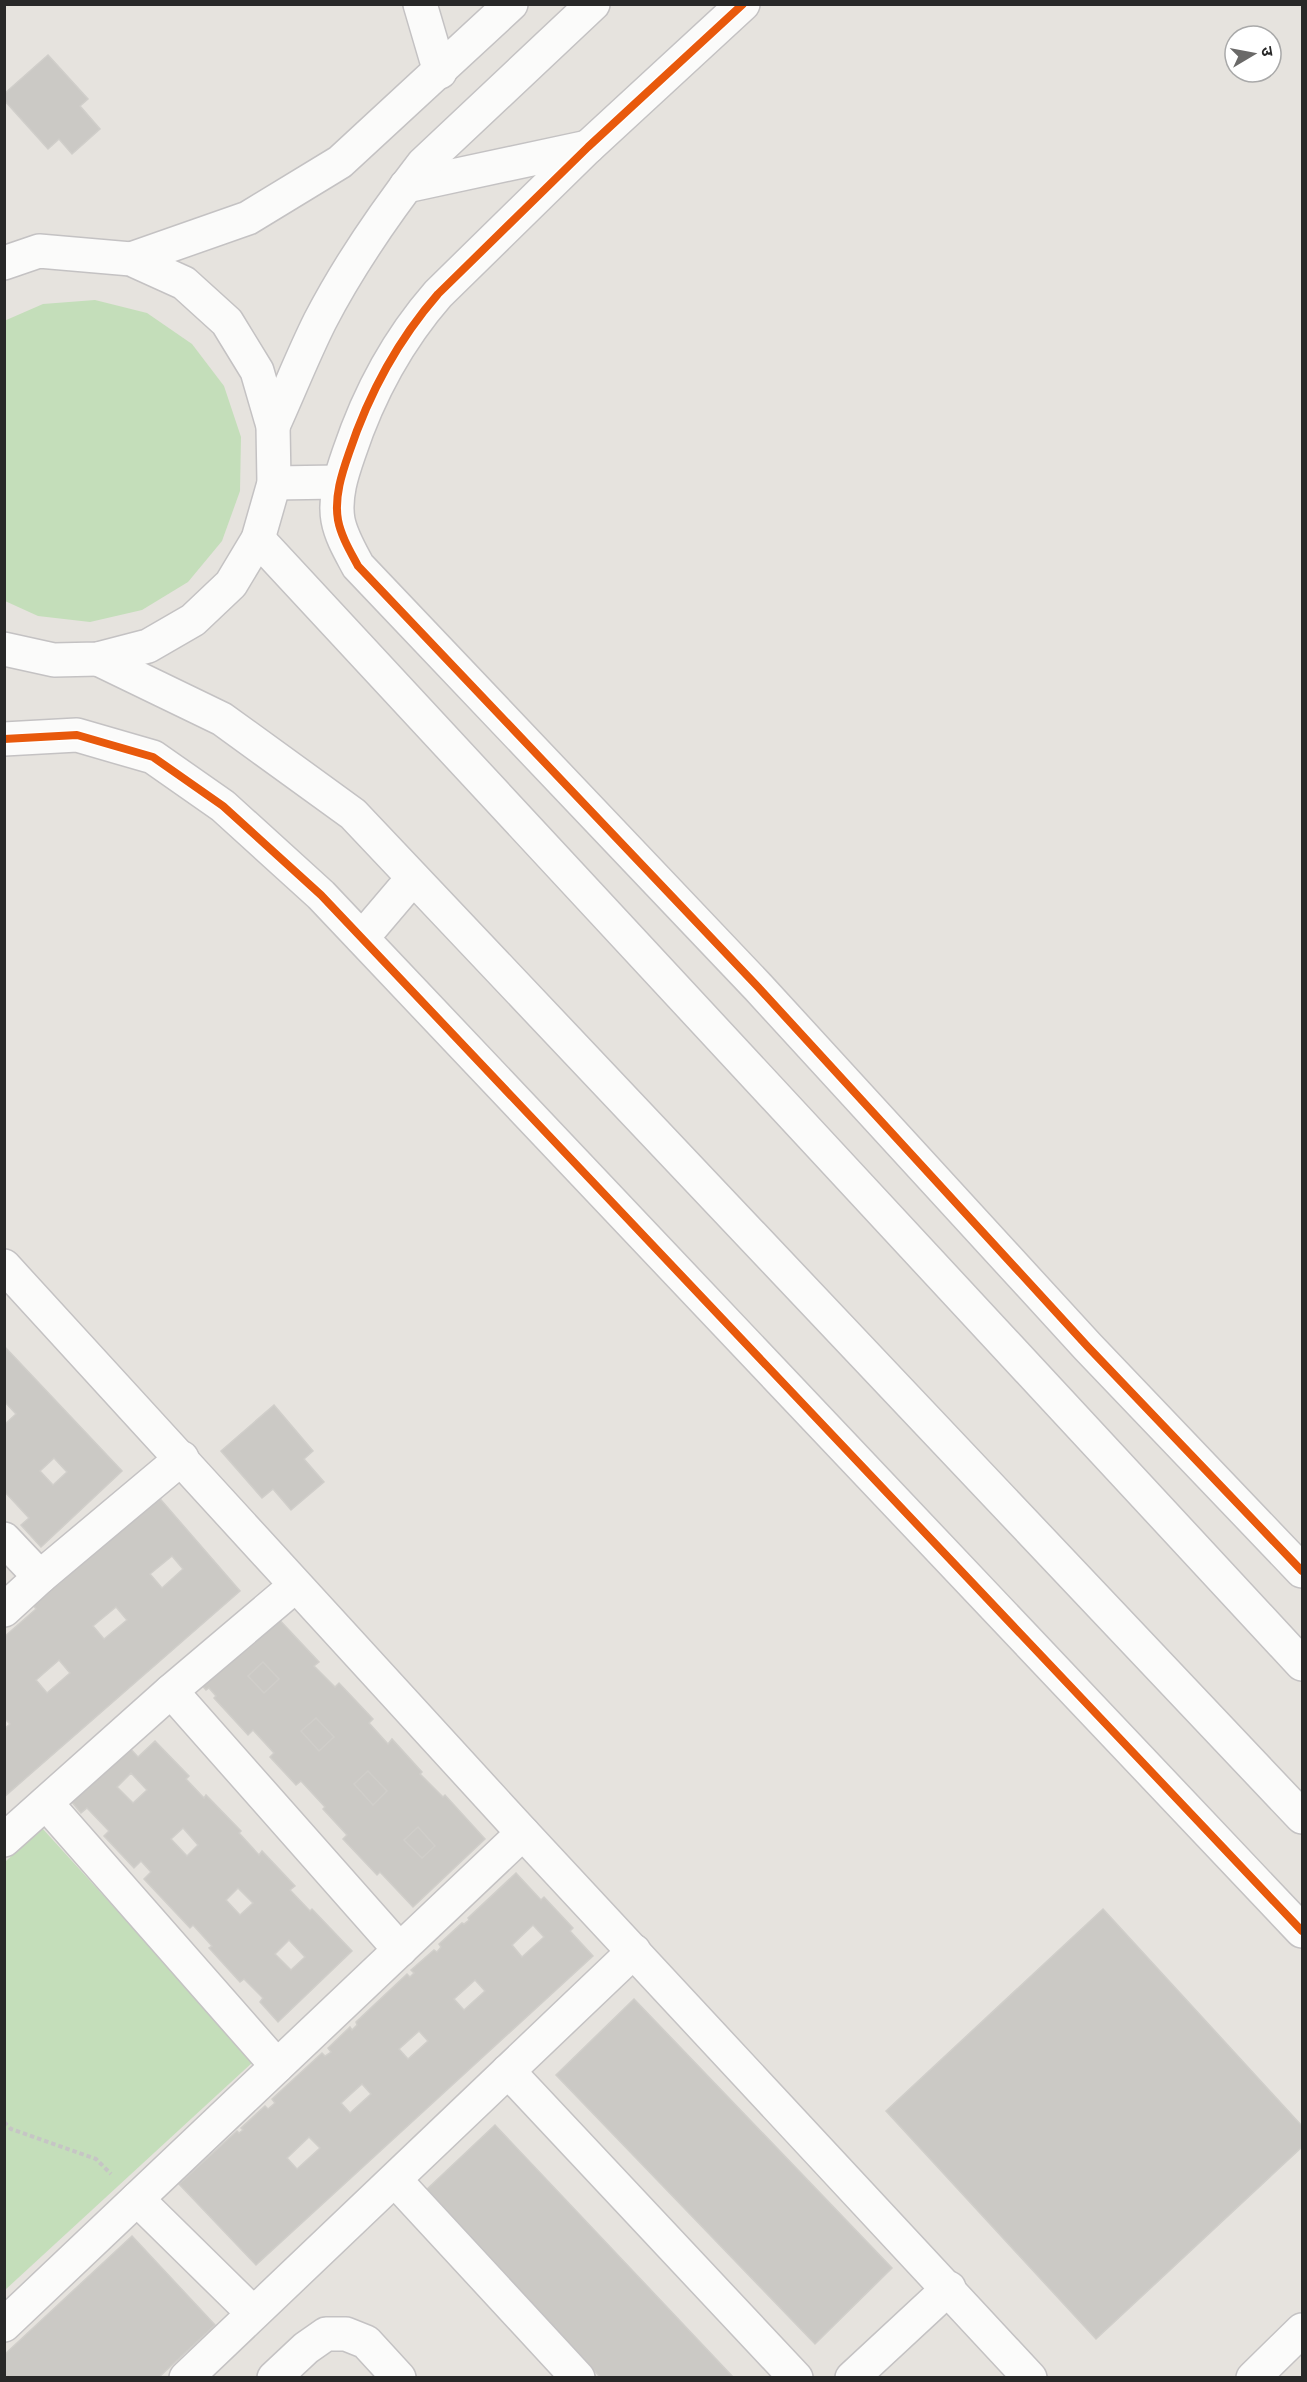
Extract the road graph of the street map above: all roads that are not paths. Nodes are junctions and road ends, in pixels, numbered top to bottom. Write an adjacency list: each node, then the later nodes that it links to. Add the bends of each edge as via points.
1 (420, 4): 5 (street)
2 (511, 4): 5 (street)
3 (593, 4): 7 (street, via 423,164)
4 (743, 4): 6 (street)
5 (440, 72): 10 (street, via 340,162 248,219)
6 (588, 147): 7 (street); 13 (street, via 419,316 382,373)
7 (406, 186): 12 (street, via 334,295)
8 (4, 244): 9 (street)
9 (39, 251): 10 (street); 11 (street)
10 (131, 259): 12 (street, via 184,283 227,322 257,371)
11 (4, 263)
12 (273, 426): 14 (street)
13 (339, 482): 14 (street); 24 (street, via 337,518 358,566 758,987 1088,1347)
14 (274, 483): 15 (street)
15 (258, 539): 17 (street, via 231,584 193,620 148,646); 28 (street)
16 (7, 652): 17 (street, via 54,660)
17 (98, 659): 19 (street, via 222,719 353,814)
18 (4, 739): 20 (street, via 77,735 153,757 223,806)
19 (413, 878): 20 (street); 31 (street)
20 (362, 938): 34 (street)
21 (4, 1266): 22 (street)
22 (182, 1458): 25 (street); 26 (street)
23 (4, 1539): 25 (street)
24 (1302, 1571)
25 (40, 1577): 27 (street)
26 (296, 1586): 29 (street); 32 (street)
27 (4, 1610)
28 (1302, 1664)
29 (171, 1692): 30 (street); 35 (street)
30 (46, 1803): 33 (street); 37 (street)
31 (1302, 1817)
32 (523, 1833): 35 (street); 36 (street)
33 (4, 1840)
34 (1302, 1931)
35 (400, 1950): 37 (street)
36 (634, 1951): 38 (street); 41 (street)
37 (277, 2066): 40 (street)
38 (507, 2070): 39 (street); 49 (street)
39 (395, 2180): 42 (street); 48 (street)
40 (137, 2199): 42 (street); 43 (street)
41 (949, 2288): 50 (street); 51 (street)
42 (252, 2312): 45 (street)
43 (4, 2325)
44 (1302, 2330): 52 (street)
45 (186, 2378)
46 (274, 2378): 47 (street, via 326,2334 346,2334 366,2342)
47 (399, 2378)
48 (578, 2378)
49 (796, 2378)
50 (852, 2378)
51 (1030, 2378)
52 (1253, 2378)

